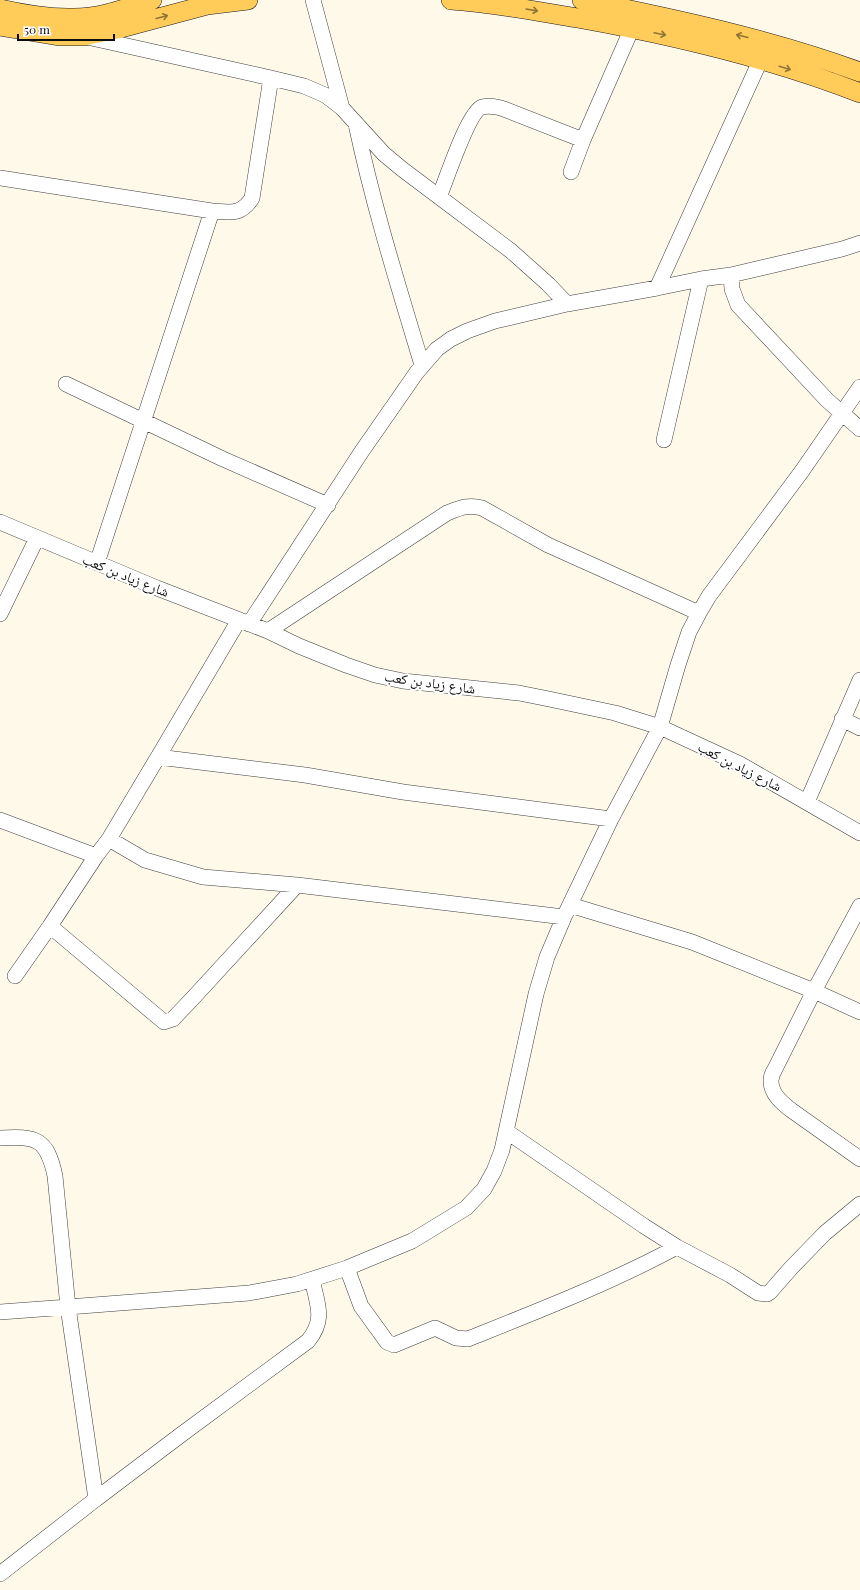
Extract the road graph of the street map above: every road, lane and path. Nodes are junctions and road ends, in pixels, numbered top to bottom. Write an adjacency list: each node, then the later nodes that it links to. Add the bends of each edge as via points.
1 (152, 0): 6 (main road, via 97,16 75,18 34,16)
2 (248, 0): 9 (main road, one-way to 2, via 207,5)
3 (313, 0): 14 (street)
4 (452, 0): 8 (main road, one-way to 8, via 505,6)
5 (582, 0): 11 (main road, one-way to 5, via 742,36)
6 (0, 9)
7 (0, 26): 9 (main road, via 59,36)
8 (632, 28): 10 (main road, one-way to 10); 16 (street)
9 (84, 36): 12 (street)
10 (760, 61): 13 (main road, one-way to 13); 24 (street)
11 (860, 72)
12 (271, 78): 14 (street, via 304,86 325,95); 20 (street, via 252,198 244,208 234,213)
13 (860, 93)
14 (342, 108): 15 (street)
15 (355, 123): 19 (street, via 402,170); 26 (street, via 382,233)
16 (583, 140): 17 (street); 19 (street, via 504,109 492,106 482,108 474,115 467,128)
17 (571, 172)
18 (0, 178): 20 (street)
19 (439, 197): 25 (street, via 512,251)
20 (212, 211): 30 (street)
21 (860, 243): 22 (street)
22 (731, 275): 23 (street); 29 (street, via 734,297 738,305)
23 (701, 279): 24 (street); 32 (street)
24 (657, 288): 25 (street)
25 (567, 304): 26 (street, via 467,330 436,349)
26 (422, 365): 33 (street)
27 (66, 384): 30 (street)
28 (860, 387): 29 (street)
29 (842, 414): 31 (street); 37 (street)
30 (144, 422): 33 (street); 36 (street)
31 (860, 429)
32 (664, 440)
33 (328, 505): 39 (street)
34 (0, 522): 35 (street, شارع زياد بن كعب)
35 (37, 538): 36 (street, شارع زياد بن كعب); 38 (street)
36 (97, 563): 39 (street, شارع زياد بن كعب)
37 (699, 613): 40 (street, via 548,545 482,508 464,506 447,513); 43 (street, via 689,632)
38 (0, 614)
39 (244, 622): 40 (street, شارع زياد بن كعب); 45 (street)
40 (268, 631): 43 (street, شارع زياد بن كعب, via 299,646 375,675 403,681 549,698 615,713)
41 (860, 680): 42 (street)
42 (842, 719): 44 (street); 46 (street)
43 (660, 727): 46 (street, شارع زياد بن كعب, via 740,764); 47 (street)
44 (860, 728)
45 (158, 757): 47 (street); 50 (street)
46 (807, 802): 49 (street, شارع زياد بن كعب)
47 (611, 819): 54 (street)
48 (0, 820): 51 (street)
49 (860, 832)
50 (109, 839): 51 (street); 52 (street, via 145,860 203,877)
51 (96, 856): 55 (street)
52 (297, 885): 54 (street); 55 (street, via 193,998 166,1022)
53 (860, 906): 57 (street)
54 (567, 911): 57 (street, via 692,942); 59 (street, via 547,957 536,994)
55 (50, 926): 56 (street)
56 (15, 976)
57 (814, 991): 58 (street); 61 (street, via 770,1081 780,1101 790,1110)
58 (860, 1012)
59 (506, 1131): 63 (street); 64 (street, via 494,1171 484,1189 466,1208 412,1241)
60 (0, 1138): 66 (street, via 19,1137 39,1141 52,1160)
61 (860, 1159)
62 (860, 1204): 63 (street, via 825,1233 767,1294 758,1293)
63 (677, 1247): 64 (street, via 601,1284 468,1339 456,1338 435,1328 394,1345 387,1342 362,1306)
64 (347, 1268): 65 (street)
65 (312, 1279): 66 (street, via 249,1293); 68 (street, via 320,1316 316,1331 308,1341)
66 (68, 1307): 67 (street); 68 (street)
67 (0, 1312)
68 (96, 1499): 69 (street)
69 (0, 1574)

